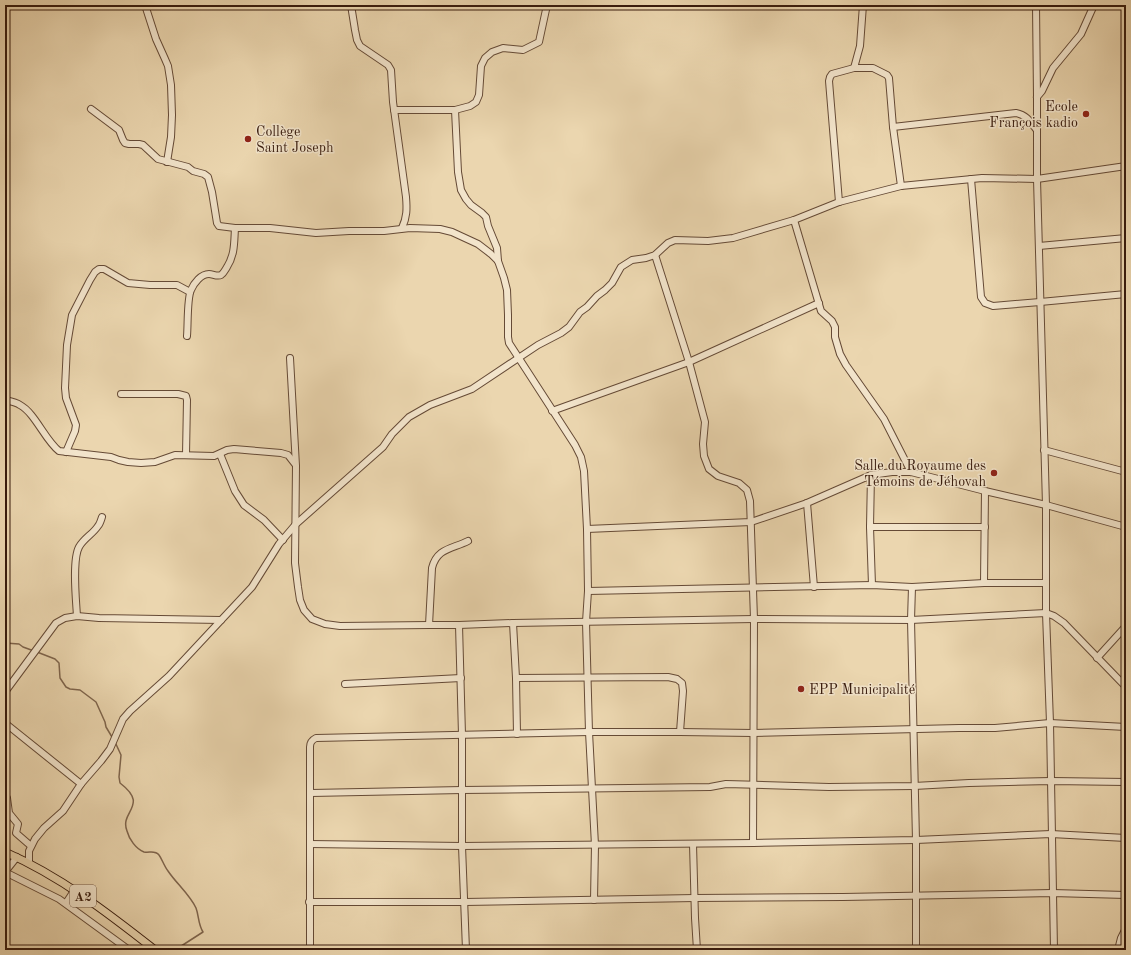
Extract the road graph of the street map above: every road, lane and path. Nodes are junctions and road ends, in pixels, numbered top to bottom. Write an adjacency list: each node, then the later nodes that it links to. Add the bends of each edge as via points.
1 (145, 5): 14 (street, via 165,59 171,85 171,137)
2 (351, 5): 10 (street, via 360,46 388,64 391,70)
3 (547, 5): 11 (street, via 539,42 523,50 503,48 492,52 481,66 480,95 476,102)
4 (863, 5): 7 (street, via 860,46)
5 (1036, 5): 8 (street)
6 (1094, 5): 8 (street, via 1081,34 1053,68)
7 (854, 68): 12 (street, via 873,68 887,74); 19 (street, via 832,74 829,82)
8 (1037, 97): 13 (street)
9 (91, 109): 14 (street, via 118,130 125,143 143,145 158,159)
10 (394, 110): 11 (street); 22 (street, via 406,197 407,212)
11 (455, 110): 26 (street, via 461,190 466,199 486,218 497,248)
12 (893, 127): 13 (street, via 1016,113 1029,119); 18 (street)
13 (1036, 129): 17 (street)
14 (167, 162): 21 (street, via 188,167 208,177 217,223 219,226)
15 (1126, 166): 17 (street)
16 (971, 179): 17 (street); 18 (street); 29 (street, via 981,297 985,303 993,306)
17 (1037, 179): 24 (street)
18 (901, 186): 19 (street)
19 (839, 202): 20 (street)
20 (794, 220): 25 (street, via 733,238 675,240); 30 (street)
21 (235, 228): 22 (street, via 270,228 316,233); 27 (street, via 233,253 223,273 218,276 209,274 201,277)
22 (402, 228): 26 (street, via 440,229 452,232 478,244)
23 (1126, 238): 24 (street)
24 (1038, 246): 29 (street)
25 (655, 255): 32 (street, via 632,260 621,267 612,283 580,312 569,328); 34 (street)
26 (498, 261): 32 (street, via 507,290 509,343)
27 (190, 292): 31 (street); 39 (street, via 177,286 128,283 104,269 95,272 72,315 65,388 76,425)
28 (1126, 294): 29 (street)
29 (1040, 302): 38 (street)
30 (819, 303): 34 (street); 43 (street, via 835,328 840,354 884,419)
31 (187, 336)
32 (518, 357): 37 (street); 51 (street, via 472,389 430,405 409,417 383,447)
33 (290, 358): 42 (street)
34 (689, 362): 37 (street); 50 (street, via 705,422 704,456 709,469 718,476 739,483 747,490)
35 (121, 394): 41 (street, via 186,396)
36 (5, 400): 39 (street, via 21,405 53,446 59,451)
37 (552, 411): 55 (street, via 581,456)
38 (1044, 450): 44 (street); 48 (street)
39 (66, 452): 41 (street, via 141,463)
40 (220, 454): 41 (street); 42 (street, via 234,449 281,453 288,455); 56 (street, via 235,491 244,505 264,520)
41 (186, 455)
42 (296, 466): 51 (street)
43 (911, 472): 45 (street); 46 (street)
44 (1126, 472)
45 (871, 475): 47 (street); 52 (street)
46 (985, 491): 48 (street); 53 (street)
47 (807, 503): 50 (street); 62 (street)
48 (1046, 505): 54 (street); 59 (street)
49 (102, 518): 66 (street, via 99,526 78,548 75,591)
50 (751, 522): 55 (street); 61 (street)
51 (296, 524): 56 (street); 72 (street, via 295,563 300,600 312,619 340,626)
52 (870, 527): 53 (street); 60 (street)
53 (985, 527): 58 (street)
54 (1126, 527)
55 (587, 530): 64 (street)
56 (283, 540): 68 (street, via 252,587)
57 (468, 541): 72 (street, via 442,552 434,561)
58 (984, 583): 59 (street); 63 (street)
59 (1046, 583): 65 (street)
60 (872, 585): 62 (street); 63 (street)
61 (753, 587): 62 (street); 64 (street); 67 (street)
62 (814, 587)
63 (912, 587): 69 (street)
64 (588, 591): 70 (street)
65 (1046, 613): 69 (street); 75 (street, via 1064,623); 83 (street)
66 (77, 616): 68 (street); 81 (street, via 56,623)
67 (754, 619): 69 (street); 70 (street); 88 (street)
68 (221, 620): 93 (street, via 169,676 130,711 123,720 110,749)
69 (912, 620): 85 (street)
70 (586, 622): 71 (street); 76 (street)
71 (513, 623): 73 (street); 78 (street)
72 (429, 625): 73 (street)
73 (459, 625): 77 (street)
74 (1126, 626): 75 (street)
75 (1097, 658): 80 (street)
76 (588, 677): 78 (street); 86 (street); 87 (street, via 677,679 682,683 683,691)
77 (461, 678): 79 (street); 90 (street)
78 (516, 678): 89 (street)
79 (345, 684)
80 (1126, 687)
81 (5, 692)
82 (5, 723): 93 (street)
83 (1050, 723): 84 (street); 85 (street, via 995,728); 91 (street)
84 (1126, 727)
85 (914, 729): 88 (street); 95 (street)
86 (589, 732): 87 (street); 89 (street); 96 (street)
87 (680, 732): 88 (street)
88 (753, 733): 94 (street)
89 (517, 734): 90 (street)
90 (462, 735): 97 (street); 98 (street, via 316,738 310,743)
91 (1051, 781): 92 (street); 95 (street); 100 (street)
92 (1126, 782)
93 (81, 784): 107 (street, via 63,811 40,832)
94 (754, 785): 95 (street); 96 (street); 103 (street)
95 (914, 786): 102 (street)
96 (591, 789): 97 (street); 106 (street)
97 (462, 790): 98 (street); 108 (street)
98 (311, 793): 104 (street)
99 (5, 794): 107 (street, via 9,813 18,824 16,833)
100 (1052, 834): 101 (street); 102 (street); 114 (street)
101 (1126, 838)
102 (916, 840): 103 (street); 116 (street)
103 (753, 843): 105 (street)
104 (310, 844): 108 (street); 119 (street)
105 (694, 844): 106 (street); 117 (street)
106 (595, 845): 108 (street); 118 (street)
107 (31, 846): 111 (street)
108 (462, 846): 120 (street)
109 (5, 852): 110 (main road, A2)
110 (17, 857): 111 (main road, A2); 112 (street)
111 (29, 863): 113 (main road, A2)
112 (5, 872): 121 (street)
113 (74, 891): 121 (street); 124 (main road, A2)
114 (1052, 893): 115 (street); 116 (street); 129 (street)
115 (1126, 895)
116 (916, 896): 117 (street); 128 (street)
117 (695, 898): 118 (street); 127 (street)
118 (594, 900): 120 (street)
119 (309, 902): 120 (street); 125 (street)
120 (464, 902): 126 (street)
121 (66, 904): 123 (street)
122 (1126, 928): 130 (street)
123 (128, 950)
124 (155, 950)
125 (310, 950)
126 (466, 950)
127 (697, 950)
128 (916, 950)
129 (1054, 950)
130 (1118, 950)

